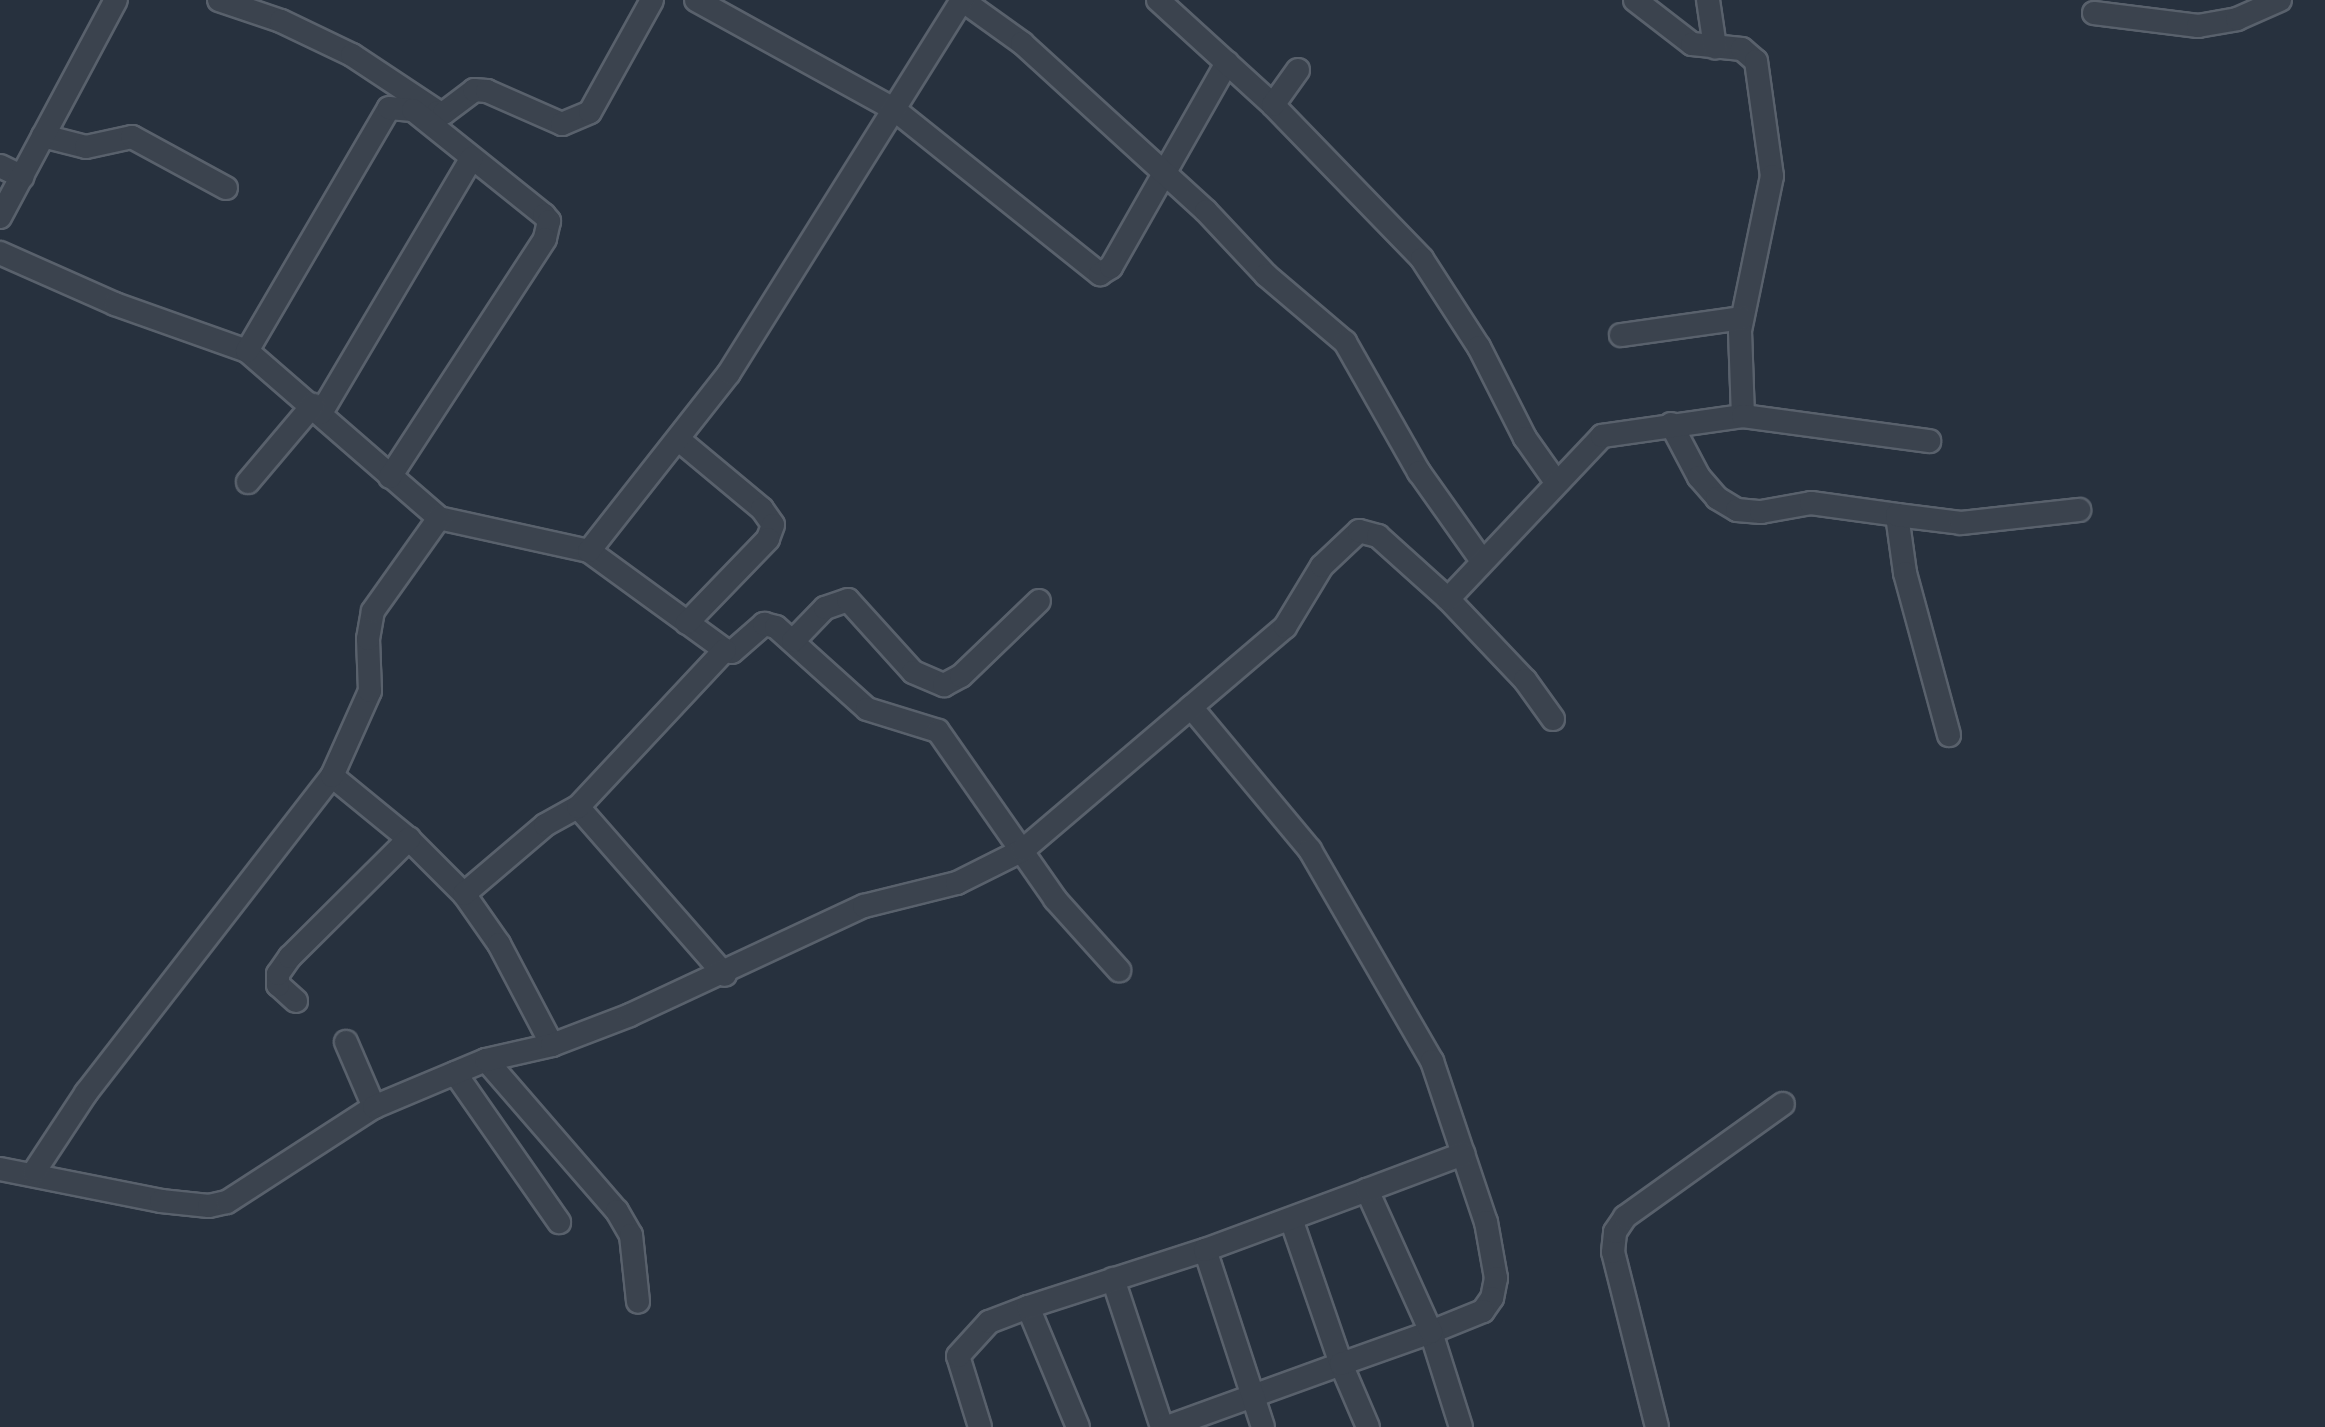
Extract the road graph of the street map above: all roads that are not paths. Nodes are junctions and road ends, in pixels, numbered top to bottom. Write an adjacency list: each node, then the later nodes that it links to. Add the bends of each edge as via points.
1 (116, 0): 16 (street)
2 (219, 0): 3 (street, via 281,21 352,55 438,112 474,90 487,91 562,124 590,112)
3 (652, 0)
4 (696, 0): 15 (street)
5 (962, 0): 15 (street); 19 (street, via 1022,43)
6 (1158, 0): 12 (street)
7 (1635, 0): 11 (street, via 1683,39)
8 (1708, 0): 11 (street)
9 (2280, 0): 10 (street, via 2237,19 2198,26)
10 (2094, 13)
11 (1715, 47): 24 (street, via 1742,49 1756,61 1772,170)
12 (1227, 63): 14 (street); 19 (street)
13 (1298, 70): 14 (street)
14 (1273, 105): 34 (street, via 1435,276 1525,438)
15 (895, 110): 19 (street, via 1100,274 1111,267); 30 (street, via 767,315)
16 (43, 136): 20 (street); 21 (street, via 86,147 132,137)
17 (472, 158): 26 (street, via 413,110 389,108); 27 (street); 32 (street, via 544,215 549,229)
18 (0, 166): 20 (street)
19 (1166, 174): 39 (street, via 1266,275 1345,342 1419,472)
20 (23, 177): 22 (street)
21 (226, 188)
22 (0, 217)
23 (0, 253): 26 (street, via 115,304)
24 (1742, 318): 25 (street); 28 (street)
25 (1621, 335)
26 (247, 351): 27 (street)
27 (317, 409): 32 (street); 33 (street)
28 (1743, 416): 29 (street); 31 (street)
29 (1671, 424): 34 (street, via 1597,438); 36 (street, via 1699,477 1717,498 1737,510 1761,512 1811,503)
30 (678, 439): 38 (street); 42 (street, via 762,509 773,525 768,539)
31 (1929, 441)
32 (390, 477): 37 (street)
33 (248, 482)
34 (1556, 482): 39 (street)
35 (2079, 510): 36 (street, via 1961,523)
36 (1897, 515): 47 (street, via 1905,573)
37 (439, 518): 38 (street); 48 (street, via 373,611 370,691)
38 (589, 551): 42 (street)
39 (1482, 561): 40 (street)
40 (1448, 599): 45 (street, via 1378,536 1359,531 1322,566 1285,627); 46 (street, via 1525,680)
41 (1039, 601): 43 (street, via 961,676 944,685 931,684 913,672 848,600 825,608)
42 (687, 623): 44 (street)
43 (793, 641): 44 (street, via 764,624 732,652); 51 (street, via 867,709 938,731)
44 (725, 650): 49 (street)
45 (1191, 707): 51 (street); 62 (street, via 1326,874 1432,1061)
46 (1553, 719)
47 (1949, 735)
48 (332, 776): 50 (street); 64 (street, via 86,1093)
49 (578, 807): 52 (street, via 545,825); 54 (street)
50 (409, 839): 52 (street); 55 (street, via 278,974 278,985)
51 (1023, 850): 53 (street, via 1055,899); 54 (street, via 957,883 864,906)
52 (464, 894): 57 (street, via 499,944)
53 (1119, 970)
54 (725, 975): 57 (street)
55 (296, 1001)
56 (346, 1042): 61 (street)
57 (552, 1045): 58 (street)
58 (486, 1060): 59 (street); 70 (street, via 617,1211 631,1235)
59 (455, 1073): 61 (street); 67 (street)
60 (1783, 1104): 81 (street, via 1625,1217 1615,1232 1613,1252)
61 (374, 1107): 64 (street, via 244,1194 209,1206 161,1201)
62 (1463, 1154): 65 (street); 72 (street, via 1486,1222 1496,1278 1483,1311)
63 (0, 1169): 64 (street)
64 (34, 1172)
65 (1367, 1190): 66 (street); 72 (street)
66 (1291, 1219): 68 (street); 73 (street)
67 (559, 1222)
68 (1205, 1250): 69 (street); 74 (street)
69 (1113, 1279): 71 (street); 77 (street)
70 (638, 1302)
71 (1028, 1307): 75 (street, via 989,1322 958,1356); 76 (street)
72 (1431, 1332): 73 (street); 80 (street)
73 (1341, 1364): 74 (street); 79 (street)
74 (1252, 1397): 77 (street); 78 (street)
75 (980, 1427)
76 (1078, 1427)
77 (1165, 1427)
78 (1263, 1427)
79 (1368, 1427)
80 (1461, 1427)
81 (1657, 1427)

